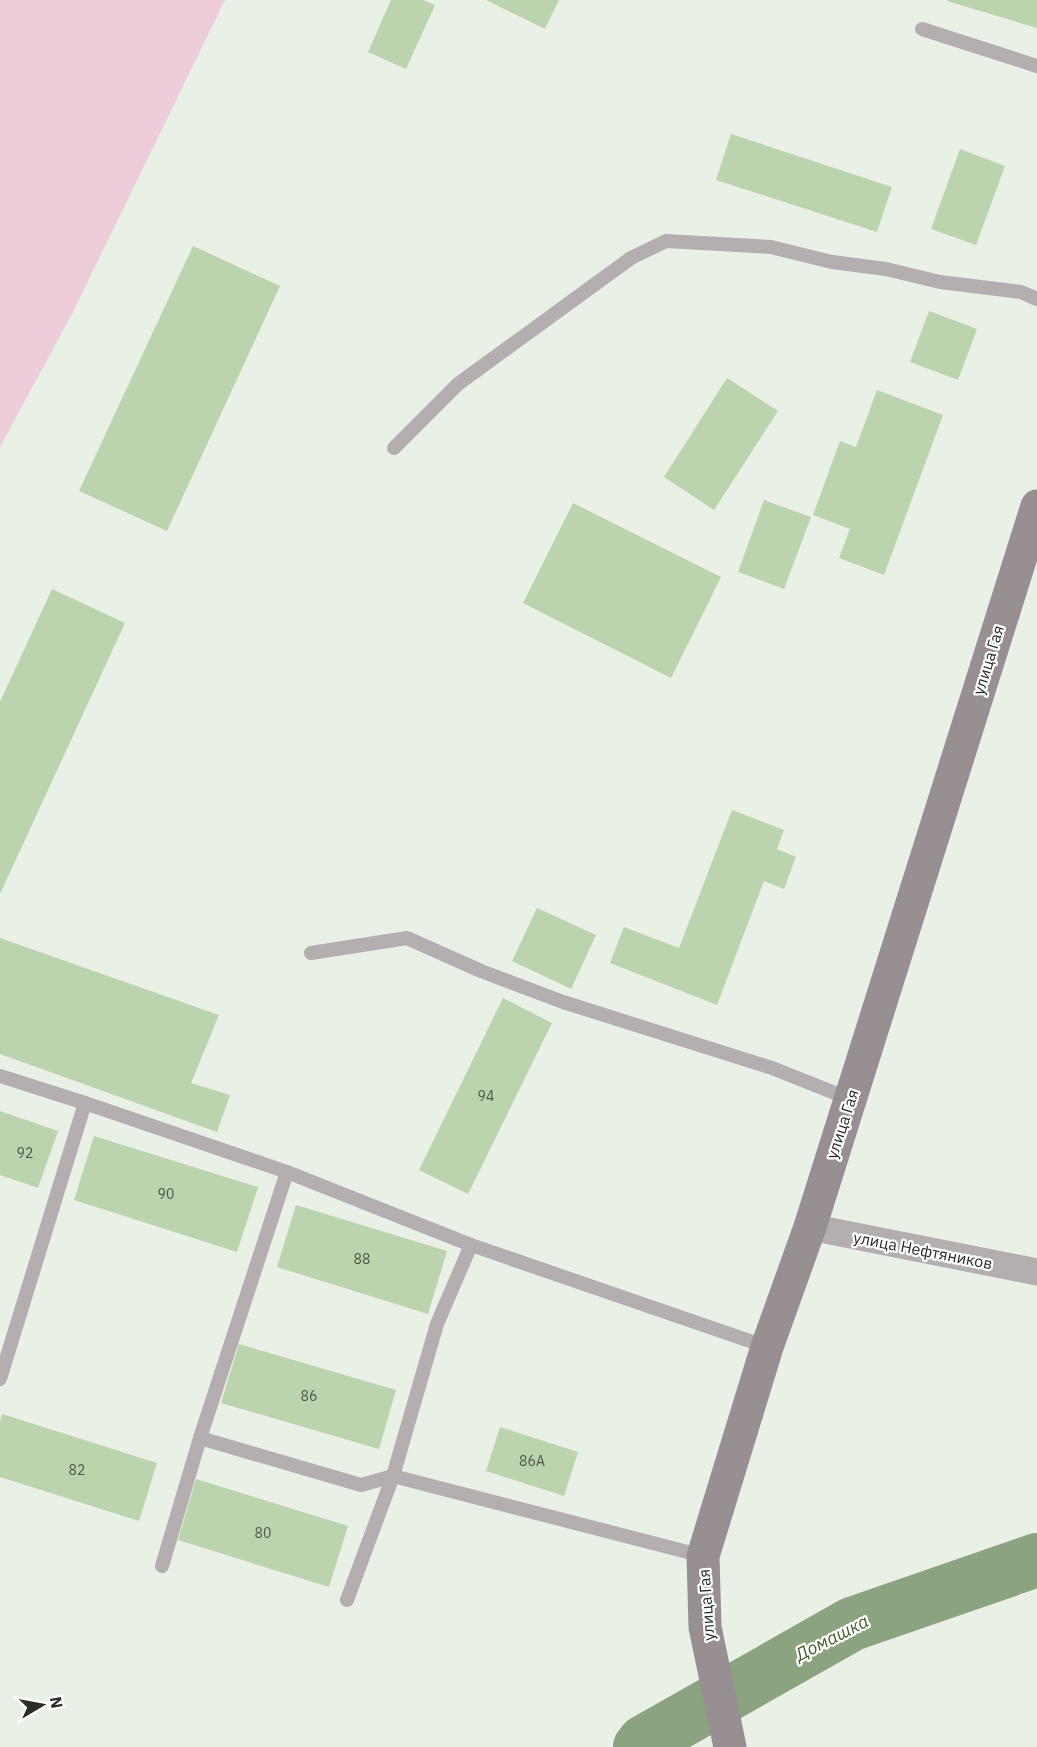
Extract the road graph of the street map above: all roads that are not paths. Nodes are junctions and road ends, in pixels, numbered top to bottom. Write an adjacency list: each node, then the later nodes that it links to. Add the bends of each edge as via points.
1 (922, 29): 2 (lane)
2 (1037, 66)
3 (1037, 299): 4 (lane, via 1021,292 940,282 771,247 666,241 631,258 458,384)
4 (394, 448)
5 (1037, 506): 8 (main road, улица Гая)
6 (311, 953): 8 (lane, via 407,938 563,1002 772,1068)
7 (0, 1076): 9 (lane)
8 (850, 1099): 11 (main road, улица Гая)
9 (85, 1103): 10 (lane); 15 (lane)
10 (287, 1172): 12 (lane); 16 (lane)
11 (810, 1227): 13 (street, улица Нефтяников); 14 (main road, улица Гая)
12 (471, 1245): 14 (lane); 17 (lane, via 436,1324)
13 (1037, 1272)
14 (767, 1347): 18 (main road, улица Гая)
15 (0, 1379)
16 (200, 1438): 17 (lane, via 361,1485); 19 (lane)
17 (393, 1476): 18 (lane); 20 (lane)
18 (703, 1556): 21 (main road, улица Гая, via 705,1627)
19 (162, 1566)
20 (346, 1600)
21 (730, 1747)

